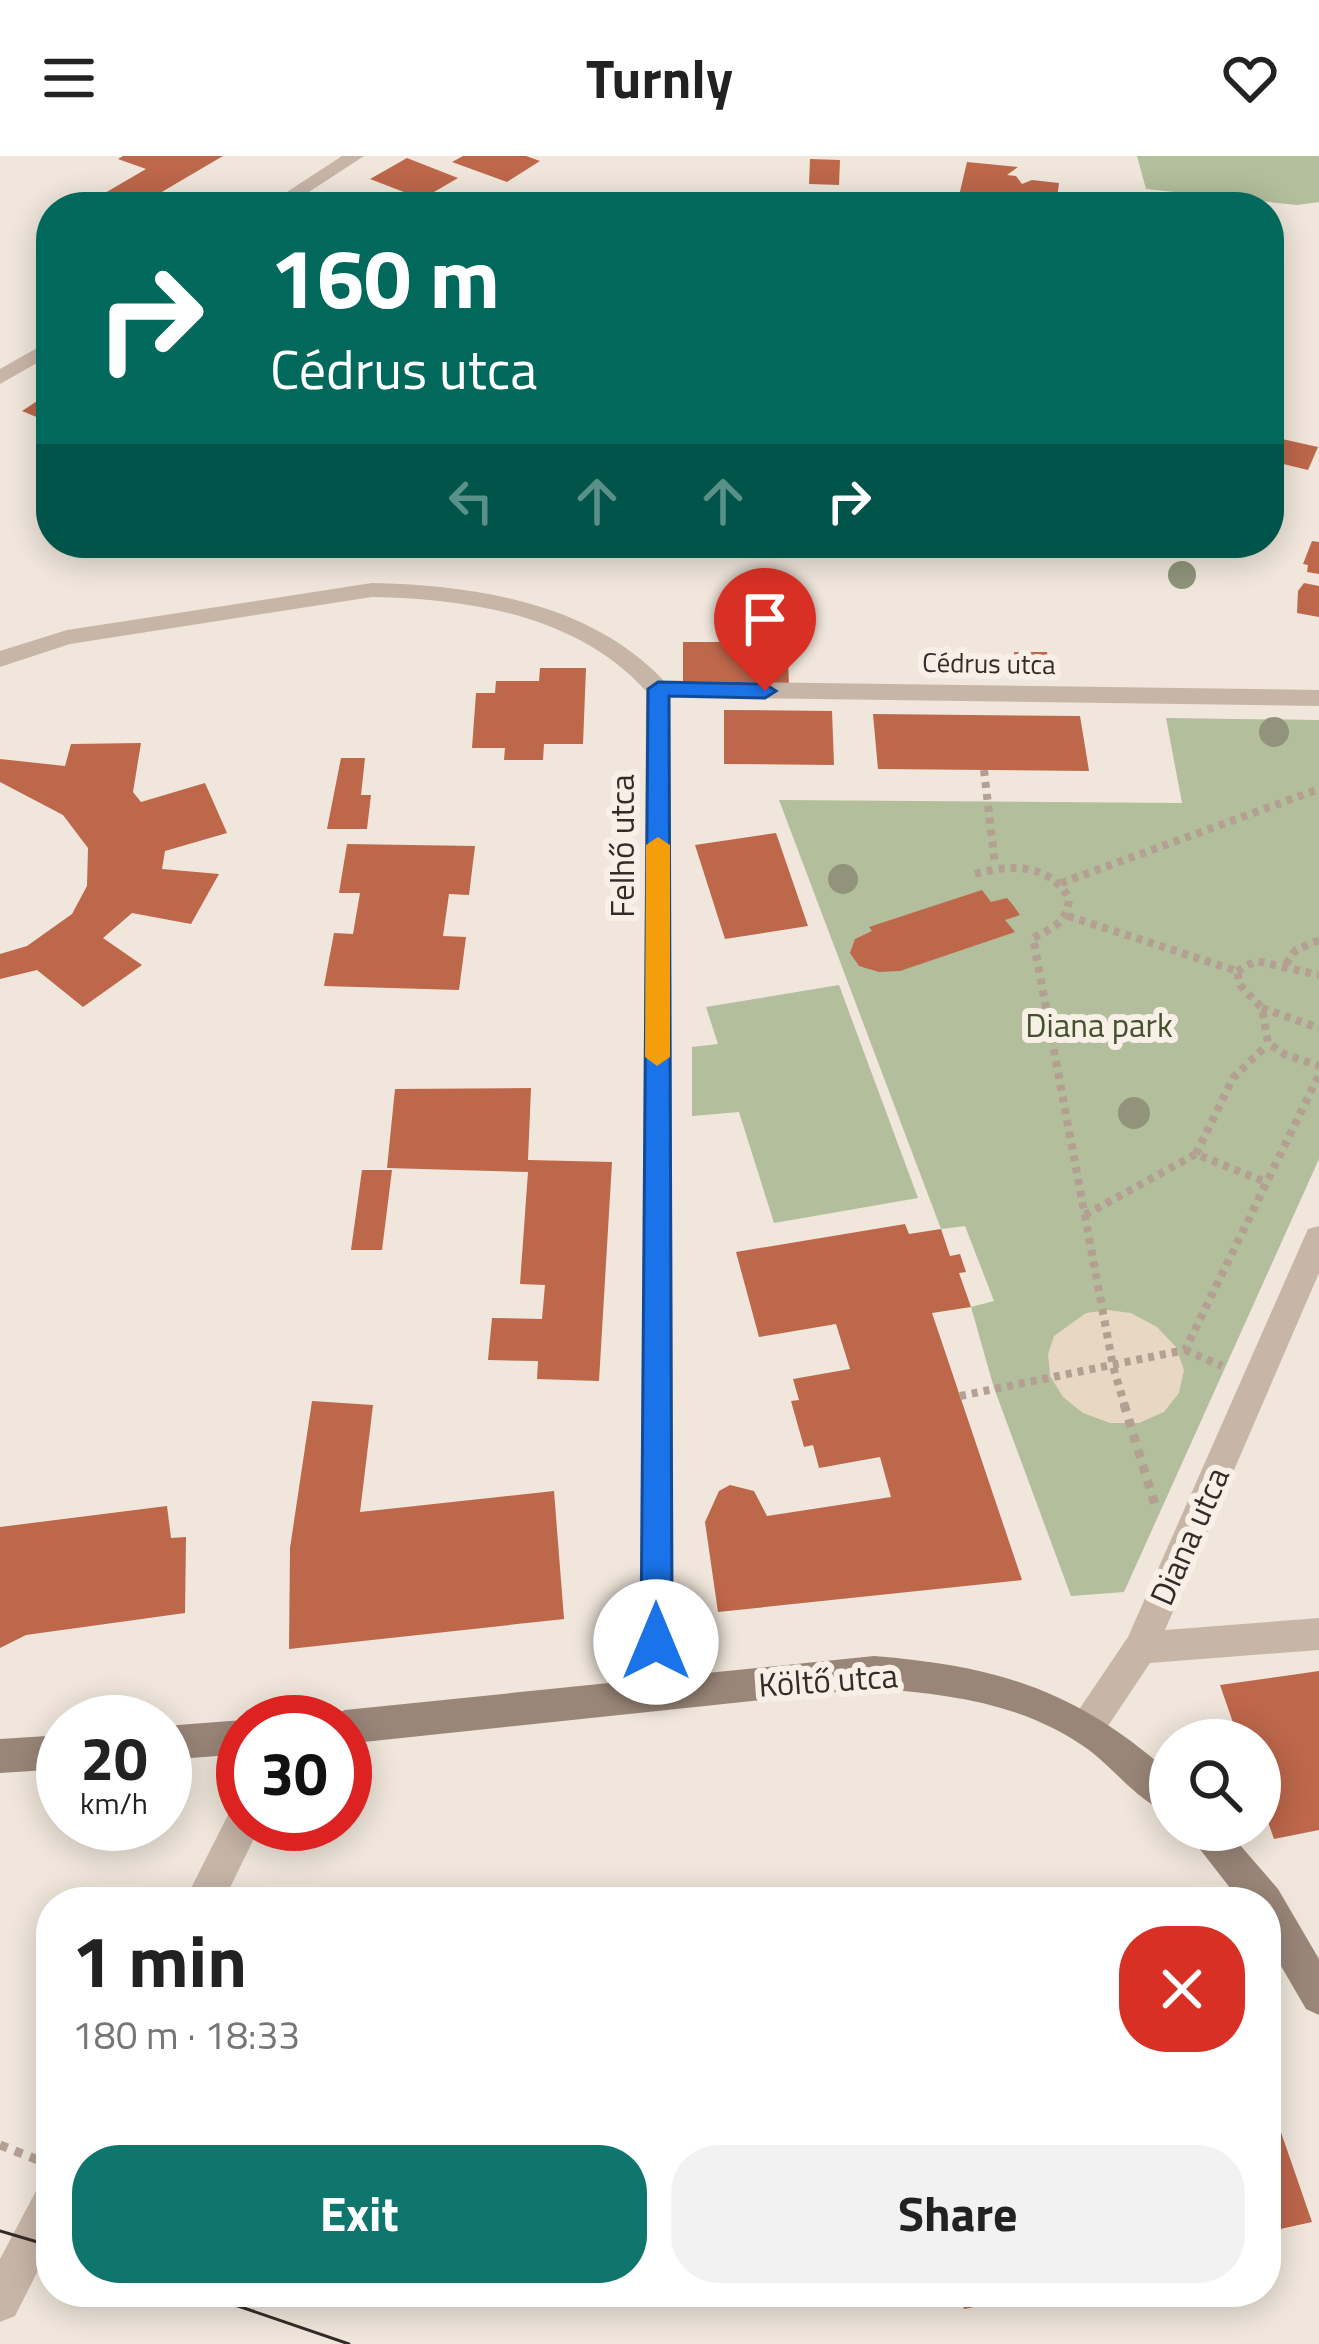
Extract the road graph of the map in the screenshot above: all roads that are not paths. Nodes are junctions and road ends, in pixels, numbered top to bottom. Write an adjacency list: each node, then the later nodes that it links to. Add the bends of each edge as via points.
1 (355, 156): 2 (street)
2 (297, 192)
3 (36, 355): 4 (street)
4 (0, 377)
5 (0, 658): 6 (street, via 67,638 420,589 571,626 621,653)
6 (658, 689): 7 (street, Cédrus utca); 11 (street, Felhő utca)
7 (1319, 698)
8 (1319, 1238): 10 (street, Diana utca)
9 (1319, 1634): 10 (street)
10 (1140, 1648): 13 (street, Diana utca)
11 (657, 1695): 12 (street, Költő utca); 13 (street, Költő utca, via 874,1672 950,1677 1022,1693)
12 (372, 1724)
13 (1088, 1726): 16 (street)
14 (36, 1754): 15 (street)
15 (0, 1756)
16 (1149, 1779)
17 (228, 1851): 19 (street)
18 (1221, 1851): 20 (street)
19 (210, 1887)
20 (1251, 1887)
21 (1281, 1931): 22 (street)
22 (1319, 1996)
23 (36, 2232): 24 (street)
24 (0, 2301)

